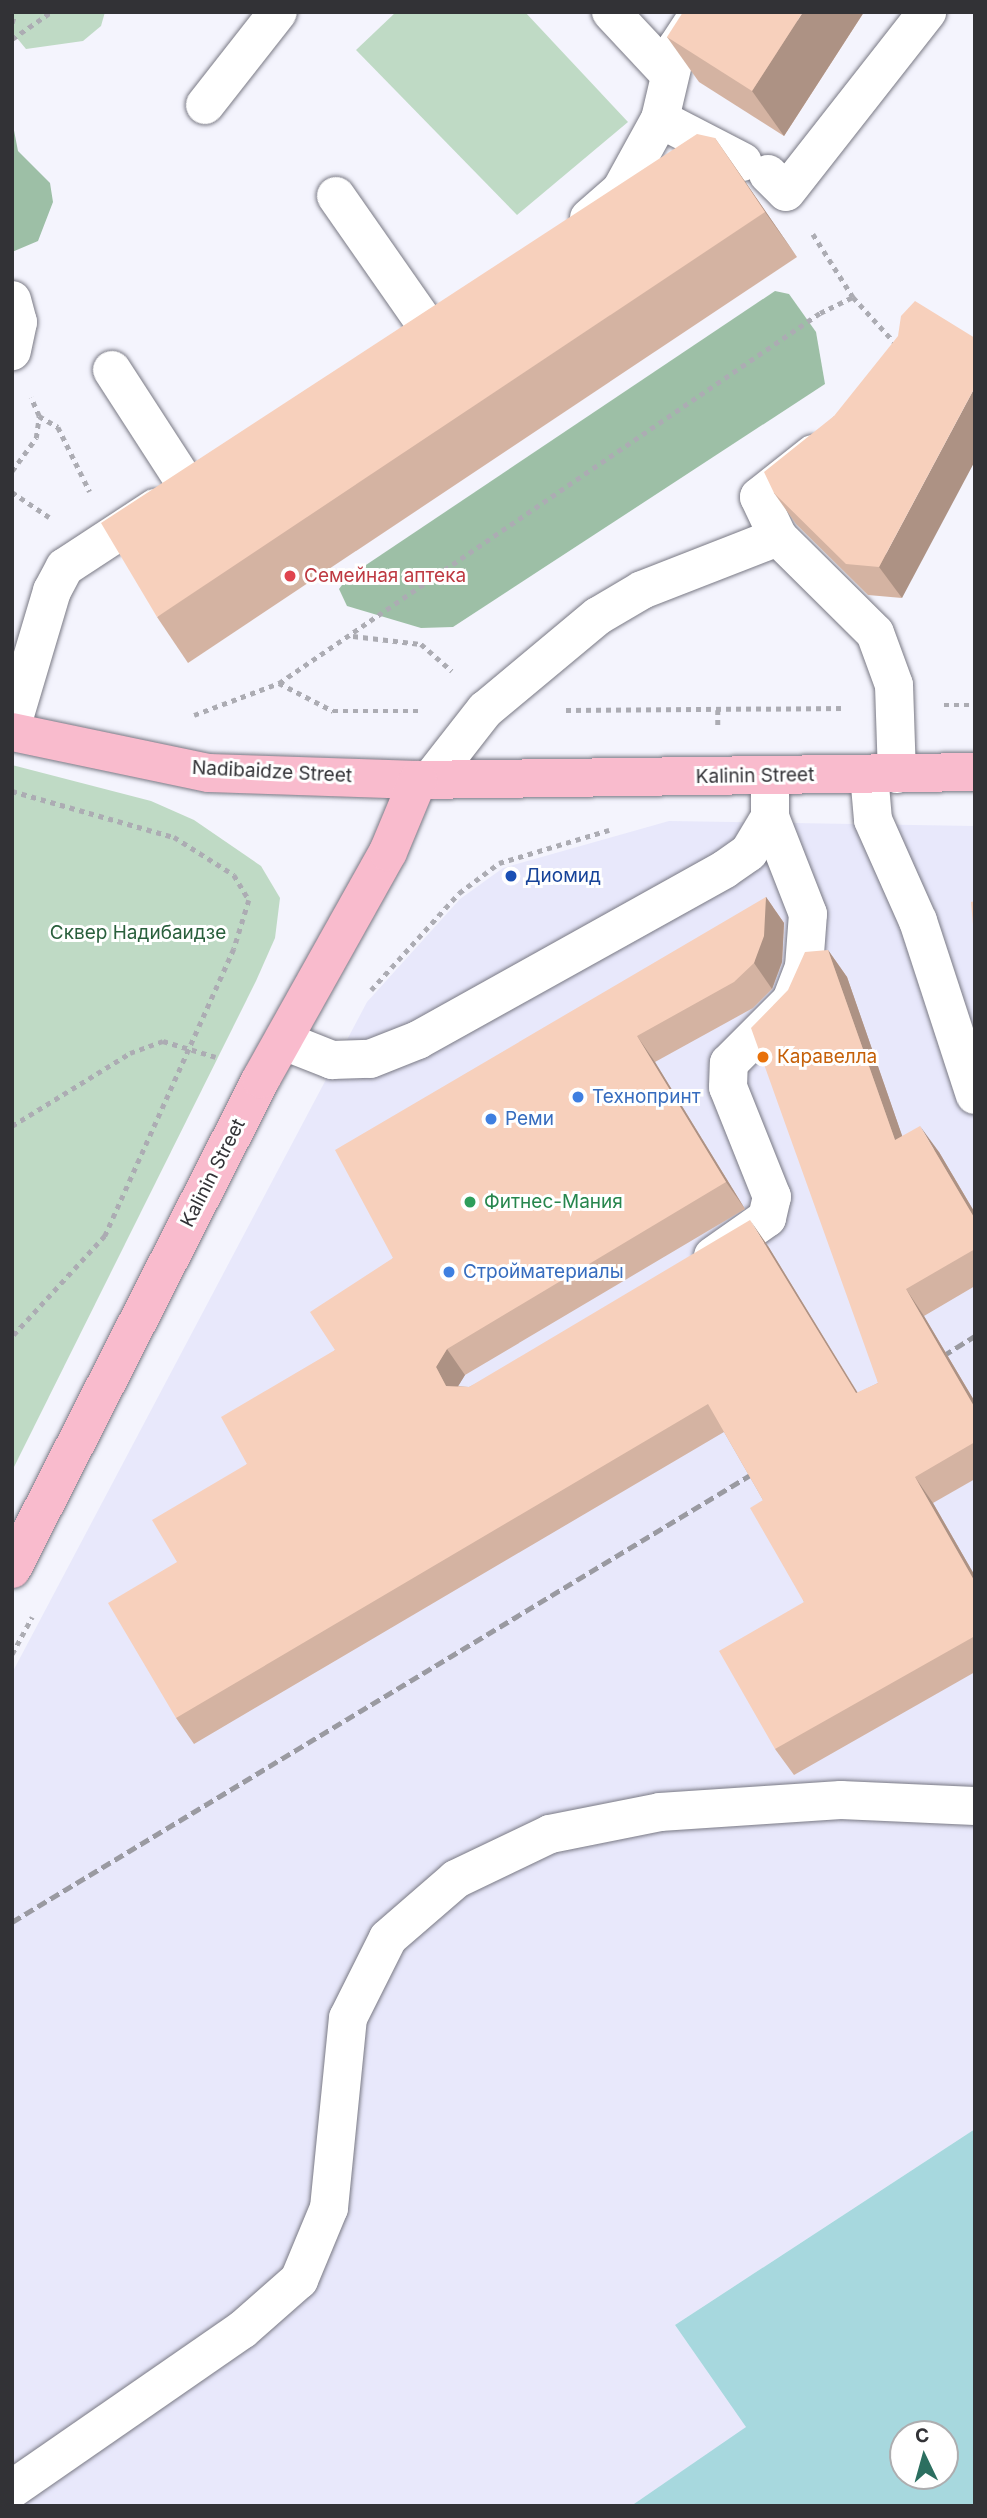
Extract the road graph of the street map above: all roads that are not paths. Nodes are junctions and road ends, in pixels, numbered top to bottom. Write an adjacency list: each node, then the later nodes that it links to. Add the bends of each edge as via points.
1 (278, 12): 6 (lane)
2 (611, 12): 5 (lane)
3 (700, 12): 5 (lane)
4 (927, 12): 7 (lane, via 766,176)
5 (668, 73): 7 (lane)
6 (205, 105)
7 (660, 119): 9 (lane, via 621,190)
8 (336, 196): 12 (lane)
9 (560, 242)
10 (12, 300): 14 (lane, via 18,322)
11 (461, 306): 12 (lane)
12 (428, 328): 13 (lane)
13 (394, 350)
14 (12, 351)
15 (112, 370): 18 (lane)
16 (839, 434): 19 (lane, via 759,497)
17 (222, 463): 18 (lane)
18 (187, 486): 20 (lane, via 65,567 52,591)
19 (778, 537): 23 (lane, via 875,633 894,685); 25 (lane, via 642,590 598,616 485,710)
20 (12, 725)
21 (12, 732): 25 (main road, Nadibaidze Street, via 209,772)
22 (975, 772): 23 (main road, Kalinin Street)
23 (883, 774): 24 (main road, Kalinin Street); 29 (lane, via 873,820 918,922)
24 (770, 776): 26 (main road, Kalinin Street); 27 (lane)
25 (424, 779): 26 (main road, Nadibaidze Street); 28 (main road, Kalinin Street)
26 (536, 779)
27 (770, 817): 28 (lane, via 749,852 725,869 418,1040 370,1059 331,1060); 30 (lane, via 808,914 804,967 792,1000 729,1063 729,1087 772,1197 767,1217 747,1236)
28 (284, 1041): 31 (main road, Kalinin Street)
29 (975, 1095)
30 (677, 1277)
31 (12, 1569)
32 (975, 1806): 33 (lane, via 841,1800 660,1812 550,1834 456,1880 388,1938 348,2018 329,2208 299,2280 242,2330)
33 (12, 2489)

